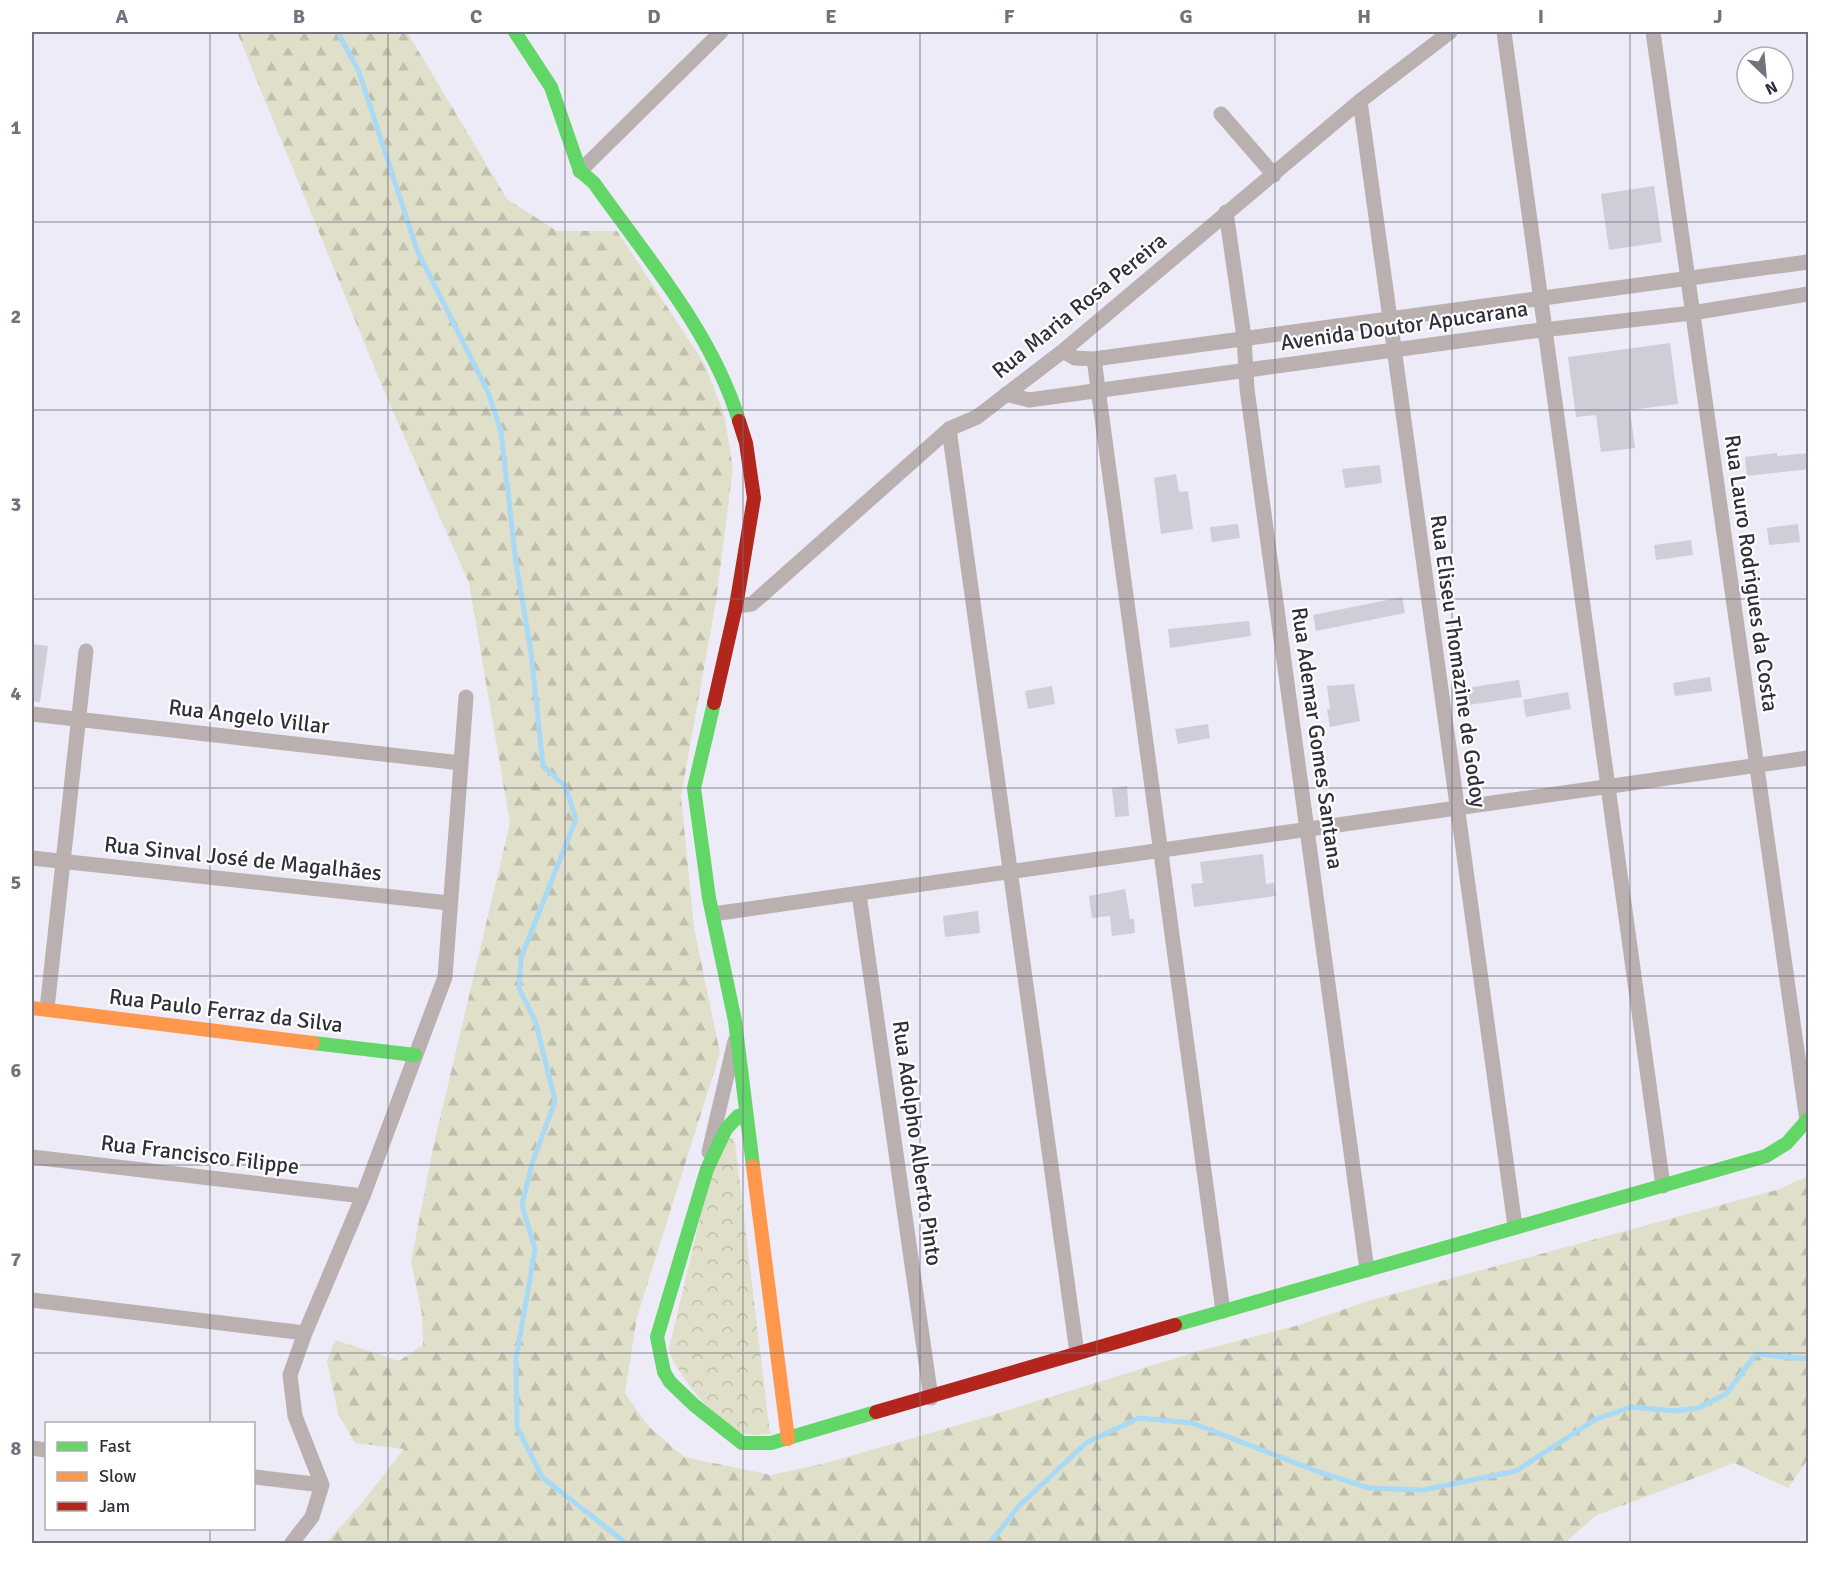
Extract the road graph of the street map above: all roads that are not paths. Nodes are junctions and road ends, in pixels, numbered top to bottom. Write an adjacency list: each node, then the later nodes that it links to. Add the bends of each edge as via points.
1 (515, 32): 8 (street, via 551,87)
2 (721, 32): 8 (street)
3 (1450, 32): 6 (street, Rua Maria Rosa Pereira)
4 (1504, 32): 14 (street)
5 (1653, 32): 12 (street, Rua Lauro Rodrigues da Costa)
6 (1360, 101): 9 (street, Rua Maria Rosa Pereira); 16 (street, Rua Eliseu Thomazine de Godoy)
7 (1221, 114): 9 (street)
8 (580, 171): 26 (street, via 594,183 707,343 730,391 746,443 754,498)
9 (1274, 175): 10 (street, Rua Maria Rosa Pereira)
10 (1226, 212): 18 (street, Rua Ademar Gomes Santana); 20 (street, Rua Maria Rosa Pereira)
11 (1809, 262): 12 (street, Avenida Doutor Apucarana)
12 (1687, 278): 14 (street, Avenida Doutor Apucarana); 15 (street, Rua Lauro Rodrigues da Costa)
13 (1809, 294): 15 (street, Avenida Doutor Apucarana)
14 (1539, 297): 16 (street, Avenida Doutor Apucarana); 17 (street)
15 (1692, 313): 17 (street, Avenida Doutor Apucarana); 33 (street, Rua Lauro Rodrigues da Costa)
16 (1390, 317): 18 (street, Avenida Doutor Apucarana); 19 (street, Rua Eliseu Thomazine de Godoy)
17 (1544, 330): 19 (street, Avenida Doutor Apucarana); 34 (street)
18 (1244, 337): 21 (street, Avenida Doutor Apucarana); 22 (street, Rua Ademar Gomes Santana)
19 (1394, 350): 22 (street, Avenida Doutor Apucarana); 35 (street, Rua Eliseu Thomazine de Godoy)
20 (1063, 351): 21 (street, Avenida Doutor Apucarana, via 1075,358); 24 (street, Rua Maria Rosa Pereira)
21 (1094, 359): 23 (street)
22 (1245, 370): 23 (street, Avenida Doutor Apucarana); 36 (street, Rua Ademar Gomes Santana)
23 (1098, 391): 24 (street, Avenida Doutor Apucarana, via 1029,400); 37 (street)
24 (1006, 394): 25 (street, Rua Maria Rosa Pereira, via 977,417)
25 (949, 429): 26 (street, Rua Maria Rosa Pereira, via 752,604); 40 (street)
26 (736, 606): 43 (street, via 694,788)
27 (86, 651): 30 (street)
28 (466, 697): 32 (street)
29 (32, 714): 30 (street, Rua Angelo Villar)
30 (79, 719): 32 (street, Rua Angelo Villar); 39 (street)
31 (1809, 758): 33 (street)
32 (461, 763): 42 (street)
33 (1756, 765): 34 (street); 47 (street, Rua Lauro Rodrigues da Costa)
34 (1608, 786): 35 (street); 51 (street)
35 (1457, 808): 36 (street); 53 (street, Rua Eliseu Thomazine de Godoy)
36 (1307, 830): 37 (street); 54 (street, Rua Ademar Gomes Santana)
37 (1161, 851): 40 (street); 56 (street)
38 (32, 858): 39 (street, Rua Sinval José de Magalhães)
39 (63, 861): 42 (street, Rua Sinval José de Magalhães); 44 (street)
40 (1011, 873): 41 (street); 58 (street)
41 (859, 894): 43 (street); 59 (street, Rua Adolpho Alberto Pinto)
42 (449, 903): 46 (street, via 445,977)
43 (713, 914): 45 (street)
44 (39, 1008): 46 (street, Rua Paulo Ferraz da Silva)
45 (736, 1035): 48 (street); 50 (street)
46 (415, 1055): 52 (street)
47 (1808, 1120): 51 (street, via 1787,1143 1766,1156)
48 (748, 1125): 50 (street, via 744,1117 738,1116 730,1123); 60 (street)
49 (32, 1156): 52 (street, Rua Francisco Filippe)
50 (707, 1169): 60 (street, via 657,1337 660,1359 670,1382 740,1443)
51 (1663, 1186): 53 (street)
52 (363, 1196): 57 (street)
53 (1515, 1226): 54 (street)
54 (1367, 1270): 56 (street)
55 (32, 1300): 57 (street)
56 (1223, 1311): 58 (street)
57 (305, 1333): 62 (street, via 290,1375 295,1416)
58 (1077, 1353): 59 (street)
59 (932, 1398): 60 (street)
60 (788, 1439)
61 (255, 1477): 62 (street)
62 (322, 1485): 63 (street, via 312,1517)
63 (291, 1544)

